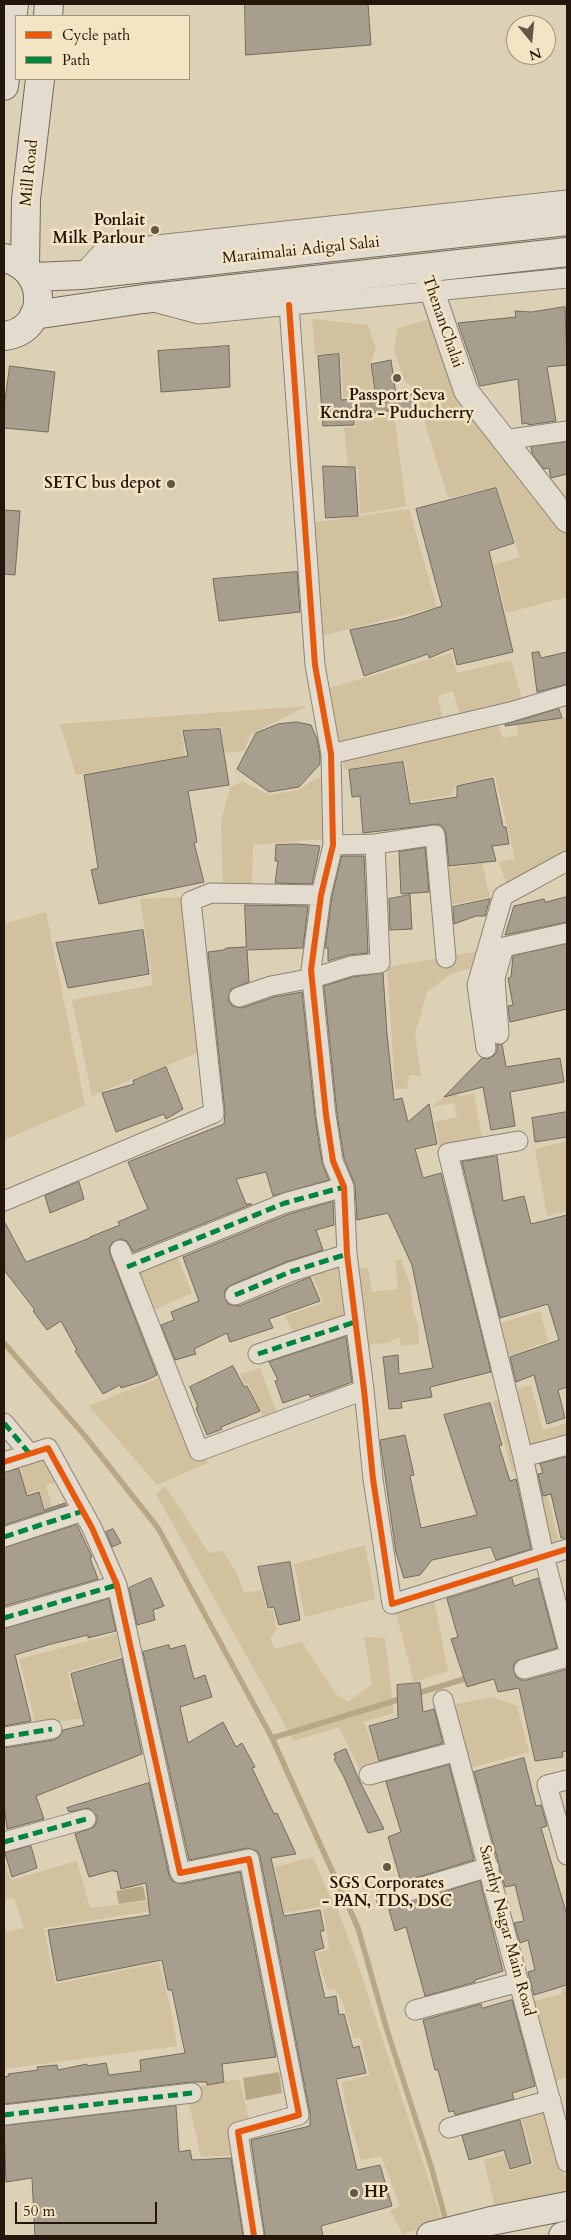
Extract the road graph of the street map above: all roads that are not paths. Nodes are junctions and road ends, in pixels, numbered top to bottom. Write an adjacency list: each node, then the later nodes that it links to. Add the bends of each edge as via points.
1 (14, 4): 3 (main road)
2 (40, 80): 8 (main road, Mill Road)
3 (4, 86)
4 (567, 200): 5 (street)
5 (527, 214): 6 (main road, Maraimalai Adigal Salai); 8 (main road, Maraimalai Adigal Salai, via 81,275)
6 (567, 221)
7 (567, 252): 10 (main road, Maraimalai Adigal Salai)
8 (21, 267): 13 (main road, Mill Road, via 38,290)
9 (567, 278): 10 (street)
10 (427, 279): 11 (main road, Maraimalai Adigal Salai); 12 (street); 16 (street, ThenanChalai, via 466,391)
11 (143, 299): 12 (street, via 199,314); 13 (main road, Maraimalai Adigal Salai)
12 (289, 305): 19 (street, via 315,665)
13 (34, 315): 14 (main road, via 28,325)
14 (4, 336)
15 (567, 431): 16 (street)
16 (503, 440): 17 (street, ThenanChalai)
17 (567, 520)
18 (567, 695): 19 (street, via 510,712)
19 (331, 754): 21 (street)
20 (374, 844): 21 (street); 25 (street, via 435,835); 26 (street, via 380,963 351,966)
21 (333, 845): 23 (street)
22 (567, 861): 29 (street, via 503,896 478,985)
23 (321, 895): 26 (street); 32 (street, via 210,893 190,901 214,1113)
24 (567, 933): 28 (street, via 504,947 495,978)
25 (446, 958)
26 (313, 978): 27 (street, via 270,986); 31 (street, via 326,1115 333,1162)
27 (239, 997)
28 (499, 1034)
29 (486, 1048)
30 (518, 1141): 41 (street, via 448,1153)
31 (344, 1187): 33 (street); 37 (street, via 285,1203 123,1259 199,1451)
32 (4, 1202)
33 (347, 1254): 34 (street, via 290,1272); 35 (street)
34 (235, 1295)
35 (355, 1322): 36 (street); 37 (street)
36 (258, 1354)
37 (364, 1390): 46 (street, via 373,1479 392,1604)
38 (4, 1423): 40 (street)
39 (567, 1445): 41 (street)
40 (29, 1453): 42 (street); 43 (street, via 48,1448)
41 (524, 1457): 46 (street)
42 (4, 1462)
43 (83, 1511): 44 (street); 47 (street)
44 (4, 1537)
45 (567, 1549): 46 (street)
46 (544, 1556): 49 (street)
47 (117, 1585): 48 (street); 72 (street, via 180,1873 249,1859 299,2116 238,2132)
48 (4, 1618)
49 (567, 1644)
50 (567, 1657): 51 (street)
51 (524, 1669)
52 (443, 1700): 55 (street, Sarathy Nagar Main Road)
53 (52, 1729): 54 (street)
54 (4, 1737)
55 (457, 1751): 56 (street); 61 (street, Sarathy Nagar Main Road)
56 (369, 1775)
57 (567, 1780): 60 (street, via 548,1784)
58 (86, 1819): 59 (street)
59 (4, 1842)
60 (567, 1855)
61 (489, 1867): 62 (street); 63 (street, Sarathy Nagar Main Road)
62 (386, 1898)
63 (519, 1982): 64 (street); 66 (street, Sarathy Nagar Main Road)
64 (415, 2010)
65 (192, 2093): 67 (street)
66 (551, 2100): 68 (street); 69 (street, Sarathy Nagar Main Road)
67 (4, 2115)
68 (449, 2128)
69 (567, 2162)
70 (567, 2206): 73 (main road)
71 (567, 2235): 74 (main road)
72 (254, 2236)
73 (431, 2236)
74 (563, 2236)

